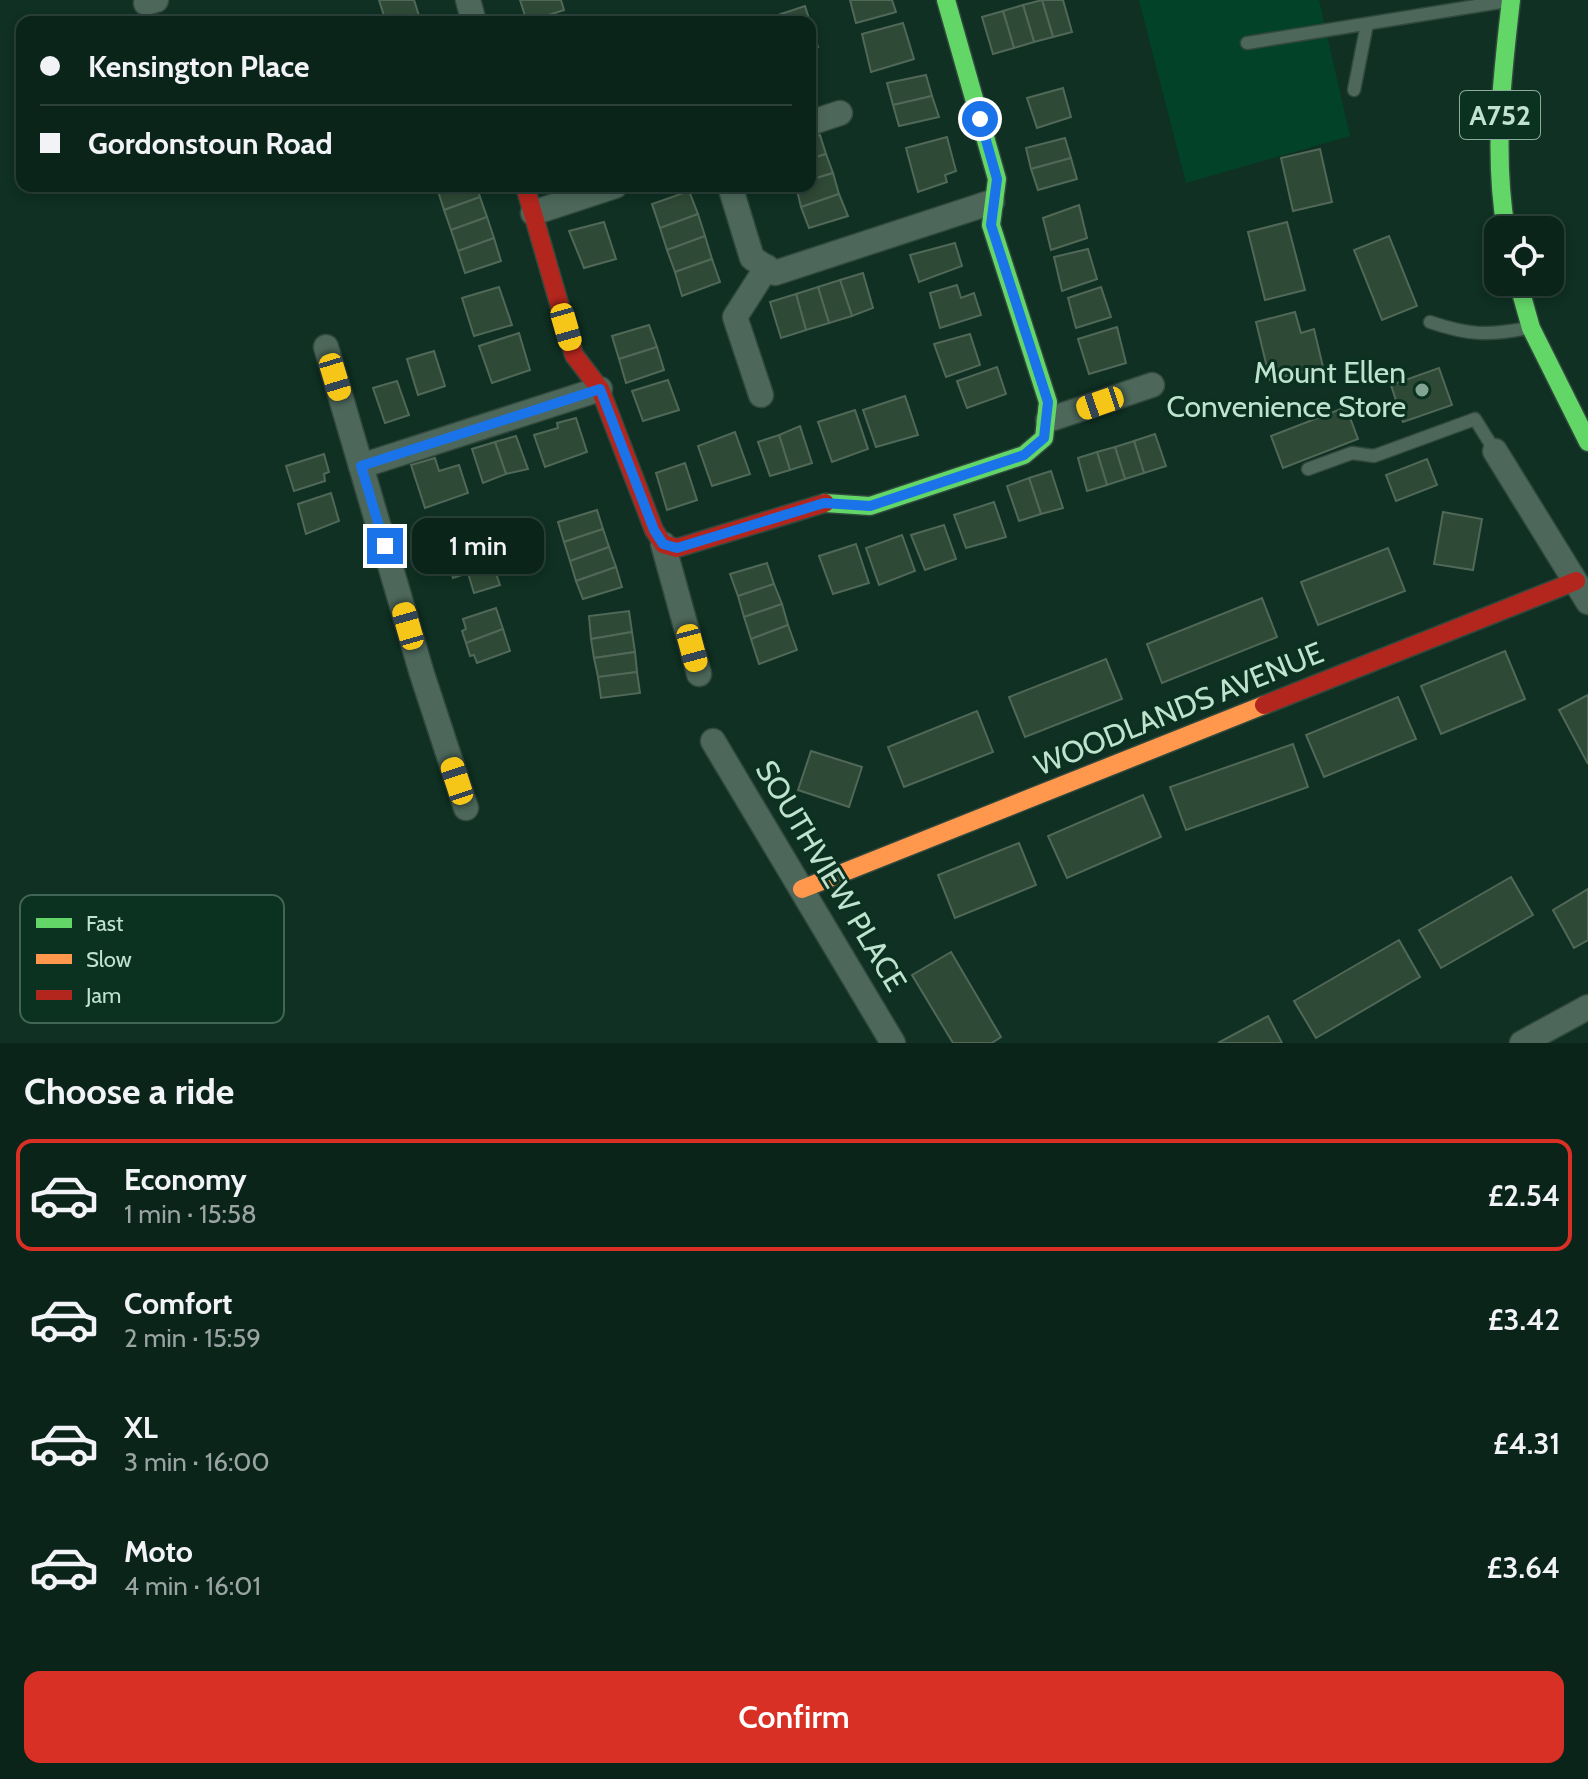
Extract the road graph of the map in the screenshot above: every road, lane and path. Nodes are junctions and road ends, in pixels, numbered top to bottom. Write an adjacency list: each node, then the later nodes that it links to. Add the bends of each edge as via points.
1 (946, 0): 11 (street, via 997,179)
2 (1511, 0): 3 (lane); 13 (street, A752, via 1498,155)
3 (1367, 24): 4 (lane); 5 (lane)
4 (1247, 43)
5 (1354, 90)
6 (840, 113): 7 (street)
7 (816, 121)
8 (527, 192): 12 (street)
9 (597, 192): 12 (street)
10 (732, 192): 14 (street, via 752,258)
11 (992, 202): 14 (street, via 775,273); 22 (street, via 991,225 1048,402)
12 (533, 213): 20 (street, via 574,355)
13 (1505, 216)
14 (767, 267): 21 (street, via 735,317)
15 (1522, 296): 17 (street)
16 (1430, 322): 17 (lane, via 1496,335)
17 (1531, 328): 23 (street)
18 (326, 347): 25 (street)
19 (1152, 385): 22 (street)
20 (600, 389): 25 (street); 27 (street)
21 (761, 395)
22 (1048, 420): 27 (street, via 1044,438 1024,455 870,506 824,503 677,548)
23 (1588, 442)
24 (1495, 451): 26 (lane, via 1475,419 1374,456 1352,453); 28 (street)
25 (361, 466): 32 (street)
26 (1308, 469)
27 (663, 544): 30 (street)
28 (1576, 581): 29 (street); 33 (street, WOODLANDS AVENUE)
29 (1588, 602)
30 (699, 674)
31 (713, 741): 33 (street, SOUTHVIEW PLACE)
32 (466, 808)
33 (802, 889): 35 (street, SOUTHVIEW PLACE)
34 (1588, 1007): 36 (street)
35 (893, 1043)
36 (1522, 1043)

